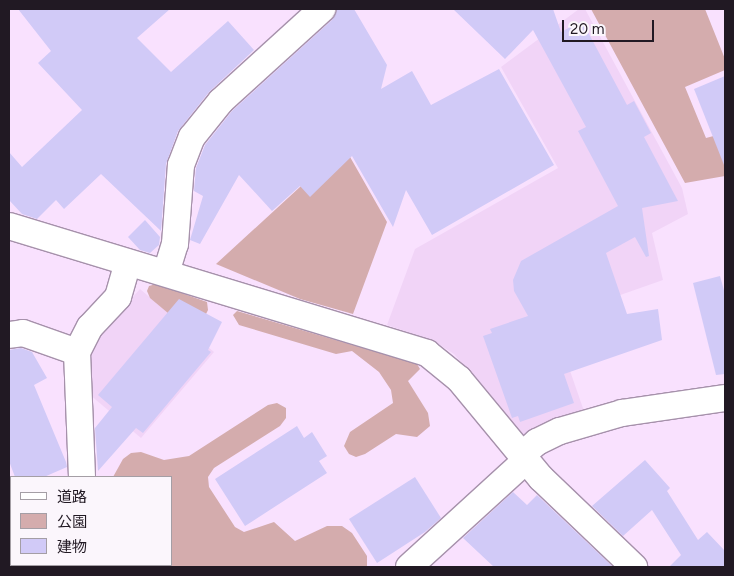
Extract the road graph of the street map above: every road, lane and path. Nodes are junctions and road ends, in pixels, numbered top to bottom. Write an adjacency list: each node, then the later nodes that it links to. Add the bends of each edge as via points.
1 (322, 9): 4 (street, via 221,101 192,137 181,165 175,244)
2 (9, 226): 3 (street)
3 (128, 262): 4 (street); 6 (street, via 118,297 90,327)
4 (166, 273): 8 (street, via 428,353 458,379)
5 (9, 335): 6 (street, via 23,333)
6 (77, 352): 9 (street)
7 (725, 398): 8 (street, via 622,413 560,431 537,442)
8 (524, 458): 10 (street); 11 (street)
9 (82, 476)
10 (408, 567)
11 (634, 567)

